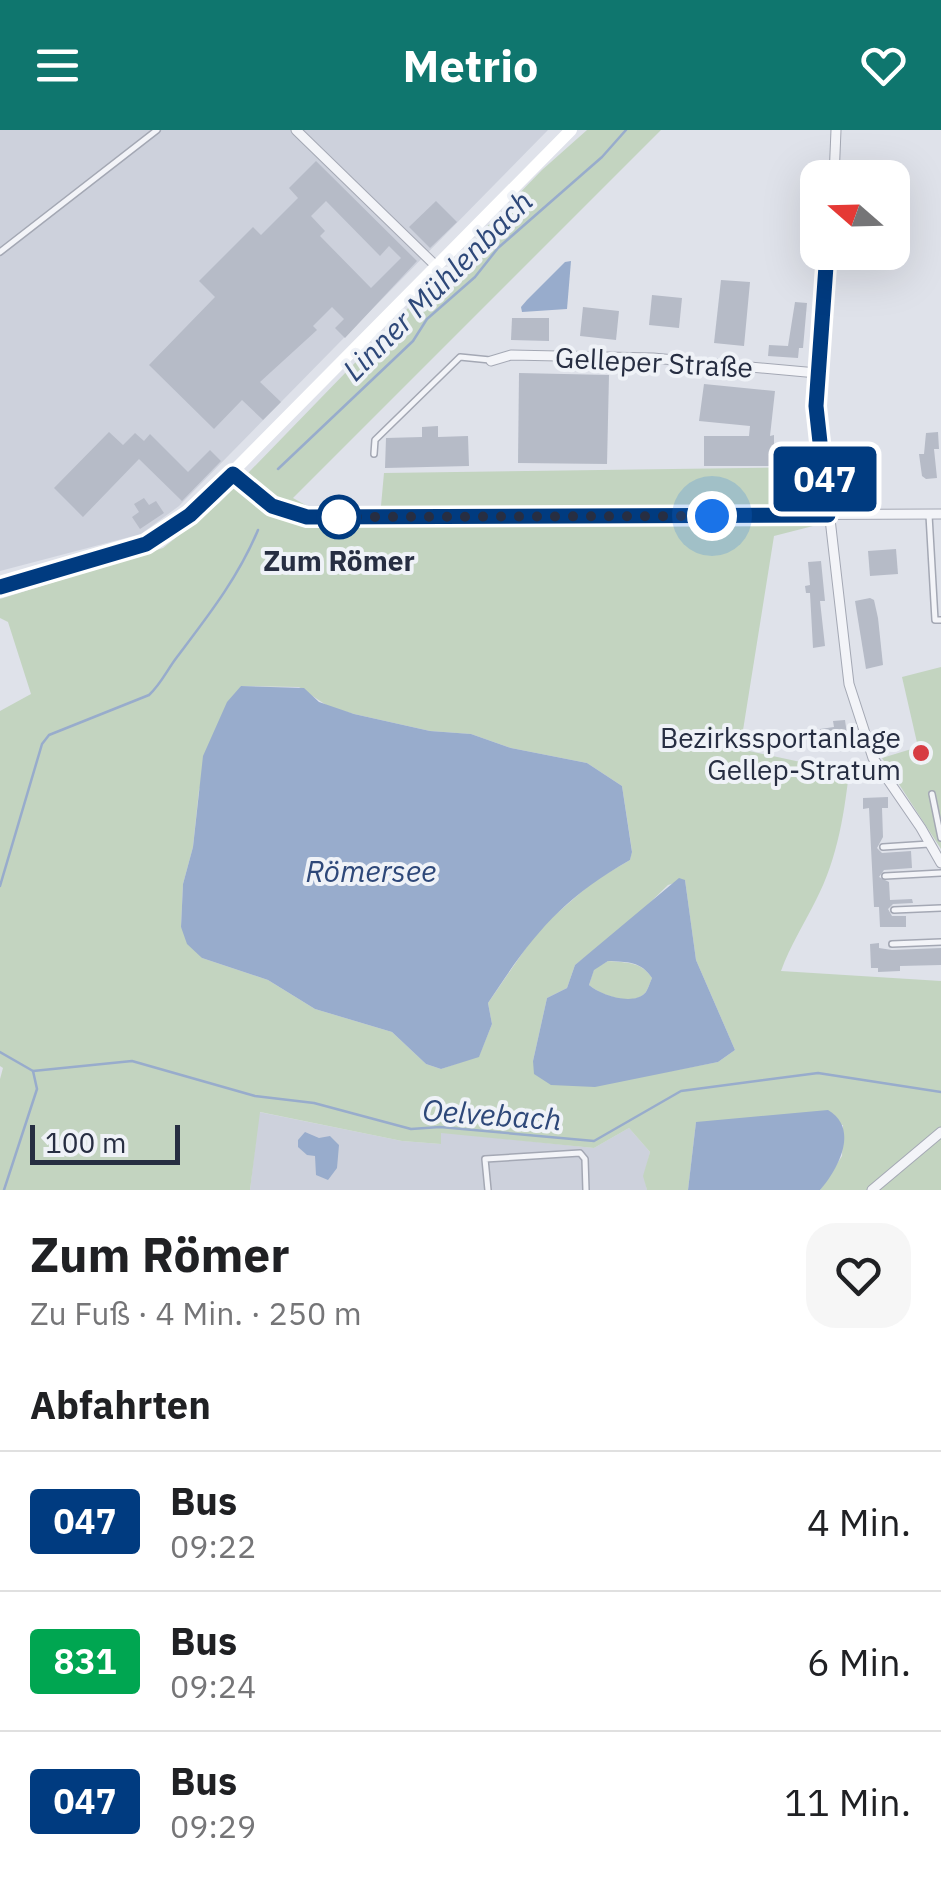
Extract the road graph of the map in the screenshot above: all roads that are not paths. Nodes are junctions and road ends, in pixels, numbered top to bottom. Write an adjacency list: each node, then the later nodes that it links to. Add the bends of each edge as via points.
1 (156, 130): 8 (lane)
2 (296, 130): 9 (street)
3 (561, 130): 6 (street)
4 (571, 130): 6 (main road)
5 (836, 130): 7 (street)
6 (551, 148): 9 (main road)
7 (835, 160)
8 (0, 252)
9 (436, 266): 14 (main road)
10 (826, 270): 12 (street)
11 (491, 360): 12 (street, Gelleper Straße, via 652,358); 13 (lane, via 460,358 375,440)
12 (817, 373): 17 (street)
13 (374, 454)
14 (233, 474): 17 (street, via 272,506 307,517); 18 (main road, via 146,544)
15 (929, 514): 16 (street); 17 (street); 19 (lane, via 935,620)
16 (941, 514)
17 (828, 515): 23 (street, via 849,684 873,758)
18 (0, 588)
19 (941, 620)
20 (932, 794): 21 (lane)
21 (941, 838)
22 (882, 847): 23 (lane)
23 (935, 847): 24 (street)
24 (941, 863)
25 (941, 873): 26 (lane)
26 (885, 876)
27 (941, 908): 28 (lane)
28 (894, 910)
29 (941, 942): 30 (lane)
30 (892, 944)
31 (941, 1132): 34 (street)
32 (488, 1190): 33 (lane, via 485,1159 580,1152)
33 (586, 1190)
34 (872, 1190)

